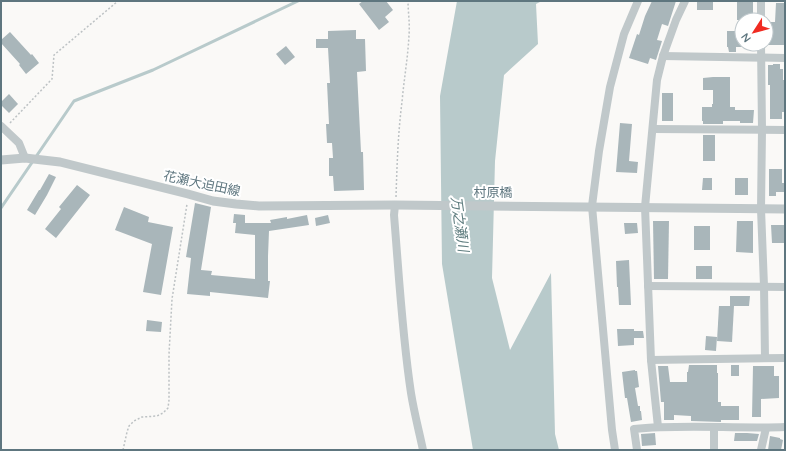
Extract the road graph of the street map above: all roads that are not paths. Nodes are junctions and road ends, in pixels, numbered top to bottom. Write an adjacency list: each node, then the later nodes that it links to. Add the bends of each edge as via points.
1 (638, 1): 16 (street, via 624,34 610,87)
2 (685, 1): 6 (street)
3 (761, 1): 4 (street)
4 (761, 12)
5 (761, 52): 7 (street)
6 (663, 56): 7 (street); 10 (street, via 657,80)
7 (761, 58): 8 (street); 11 (street)
8 (785, 58)
9 (3, 128): 13 (street, via 19,143)
10 (653, 129): 11 (street); 17 (street)
11 (762, 130): 12 (street); 18 (street)
12 (785, 130)
13 (25, 158): 14 (street, 花瀬大迫田線); 15 (street, 花瀬大迫田線, via 60,162 213,201 236,204)
14 (1, 160)
15 (398, 205): 16 (street, 村原橋); 30 (street, via 394,215 404,336 411,393)
16 (589, 206): 17 (street, 村原橋); 31 (street)
17 (645, 207): 18 (street, 村原橋); 20 (street)
18 (762, 209): 19 (street, 村原橋); 21 (street)
19 (785, 209)
20 (648, 286): 21 (street); 25 (street)
21 (764, 286): 22 (street); 23 (street)
22 (785, 287)
23 (765, 358): 24 (street); 25 (street)
24 (785, 358)
25 (651, 360): 26 (street)
26 (658, 427): 27 (street); 32 (street, via 634,429)
27 (714, 427): 29 (street); 33 (street)
28 (785, 427): 29 (street)
29 (766, 428): 34 (street)
30 (423, 450)
31 (615, 450)
32 (637, 450)
33 (714, 450)
34 (762, 450)

